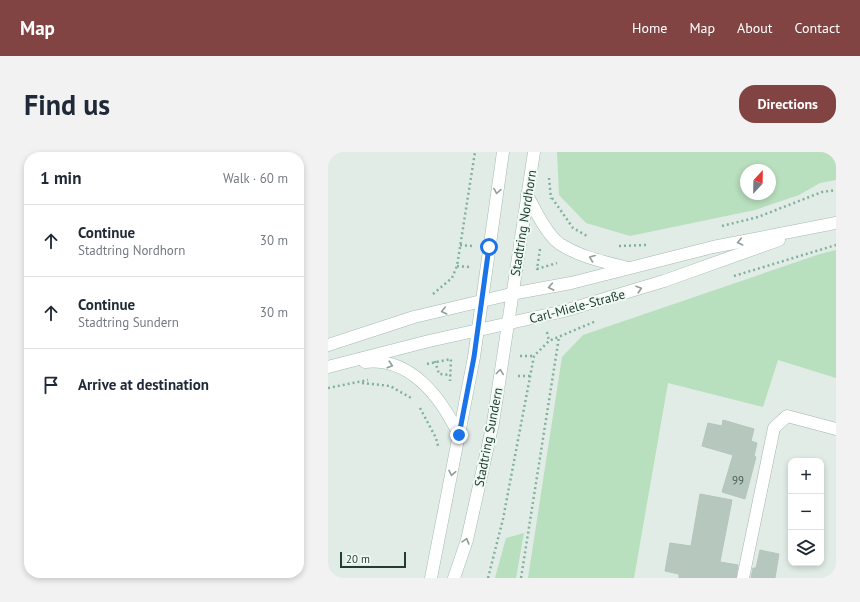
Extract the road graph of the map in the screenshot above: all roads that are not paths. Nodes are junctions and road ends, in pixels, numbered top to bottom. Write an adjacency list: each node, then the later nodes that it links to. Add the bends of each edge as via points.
1 (503, 152): 8 (street, one-way to 8)
2 (534, 152): 3 (street, Stadtring Nordhorn)
3 (527, 196): 6 (street, one-way to 3, via 599,261 560,244 544,226); 7 (street, Stadtring Nordhorn)
4 (836, 223): 5 (street, Carl-Miele-Straße)
5 (820, 226): 6 (street, Carl-Miele-Straße, one-way to 6, via 712,247); 9 (street, Carl-Miele-Straße, one-way to 5, via 564,311 664,281)
6 (629, 268): 7 (street, Carl-Miele-Straße, one-way to 7, via 571,283)
7 (511, 294): 8 (street, Carl-Miele-Straße); 9 (street, Stadtring Sundern)
8 (482, 302): 10 (street); 11 (street, Carl-Miele-Straße, one-way to 11, via 414,317)
9 (507, 324): 10 (street, Carl-Miele-Straße); 16 (street, Stadtring Sundern, one-way to 9, via 467,540 493,423)
10 (477, 331): 12 (street, Carl-Miele-Straße, via 429,340); 14 (street)
11 (328, 345)
12 (333, 366): 14 (street, one-way to 14, via 376,361 402,369 428,386 448,412)
13 (836, 430): 17 (street, via 787,416 774,428)
14 (459, 435): 15 (street, one-way to 15)
15 (431, 578)
16 (454, 578)
17 (743, 578)

